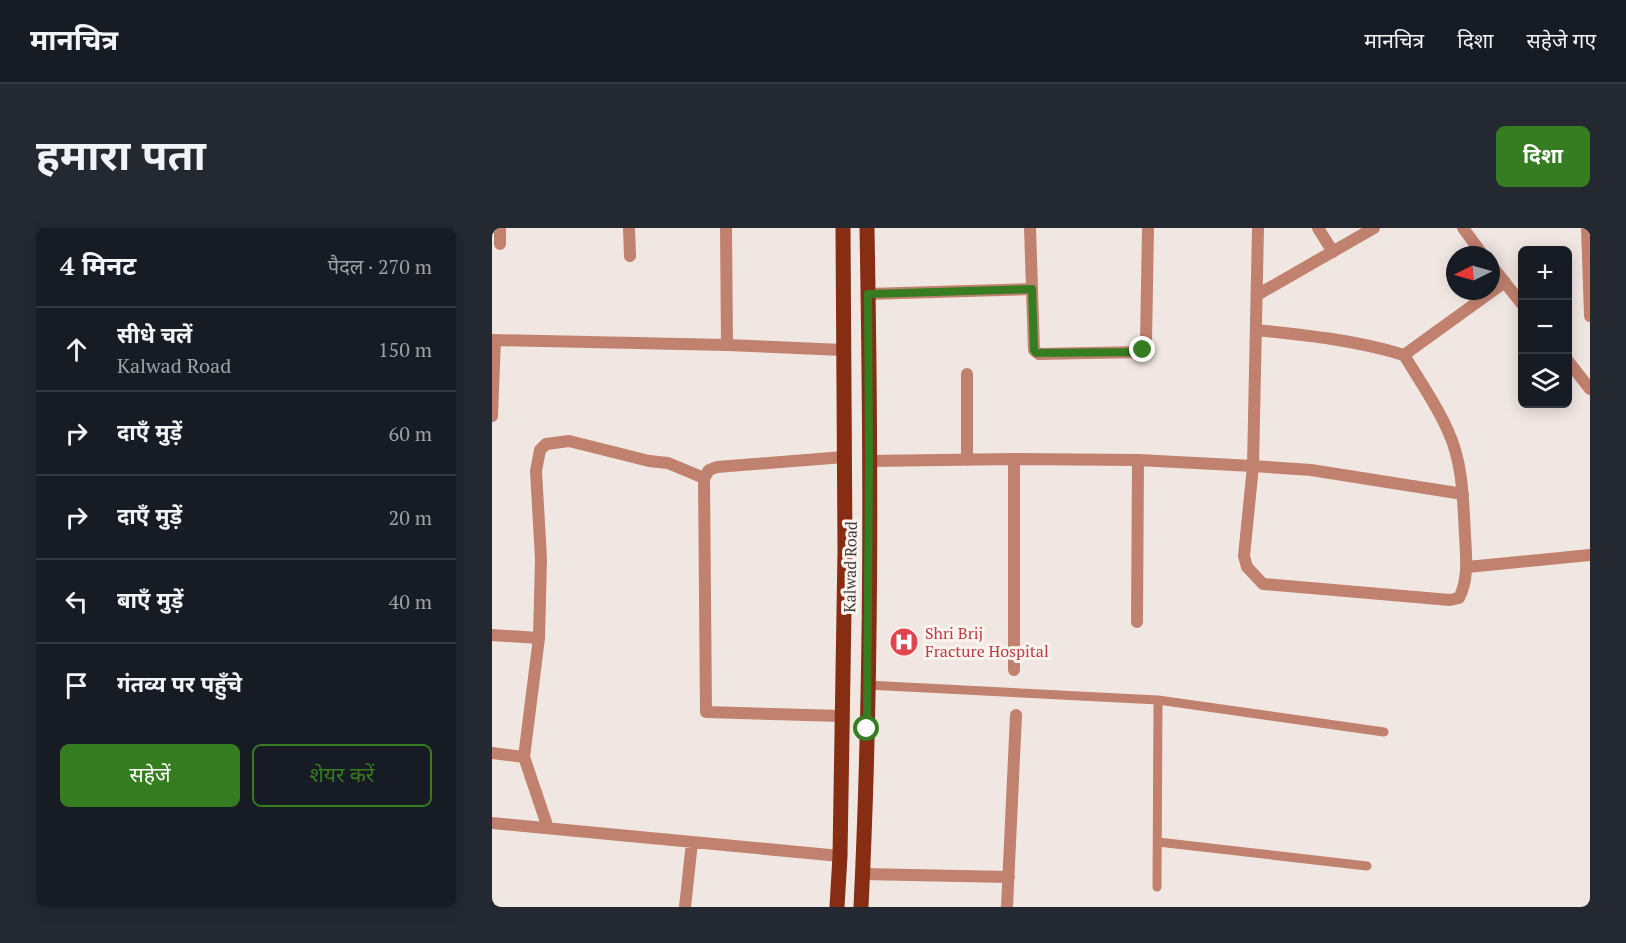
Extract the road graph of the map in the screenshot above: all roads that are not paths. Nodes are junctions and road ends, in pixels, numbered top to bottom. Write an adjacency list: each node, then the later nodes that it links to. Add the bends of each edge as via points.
1 (500, 228): 13 (street)
2 (629, 228): 16 (street)
3 (726, 228): 26 (street)
4 (843, 228): 27 (main road, Kalwad Road)
5 (867, 228): 20 (main road, Kalwad Road)
6 (1029, 228): 19 (street)
7 (1148, 228): 19 (street, via 1146,346 1140,352 1036,353)
8 (1258, 228): 21 (street)
9 (1318, 228): 15 (street)
10 (1374, 228): 15 (street)
11 (1463, 228): 14 (street)
12 (1587, 228): 23 (street)
13 (500, 244)
14 (1476, 246)
15 (1333, 252): 21 (street)
16 (630, 256)
17 (1500, 276): 18 (street)
18 (1505, 282): 22 (street); 28 (street)
19 (1032, 289): 20 (street)
20 (868, 294): 37 (main road, Kalwad Road)
21 (1257, 295): 24 (street)
22 (1519, 300)
23 (1590, 316)
24 (1256, 330): 28 (street, via 1371,346); 38 (street)
25 (493, 340): 26 (street); 32 (street)
26 (727, 345): 27 (street)
27 (843, 350): 33 (main road, Kalwad Road)
28 (1404, 355): 40 (street, via 1448,431 1459,464)
29 (1572, 366): 31 (street)
30 (967, 374): 35 (street)
31 (1590, 389)
32 (492, 416)
33 (844, 457): 39 (street, via 717,466); 50 (main road, Kalwad Road)
34 (1014, 459): 35 (street); 36 (street); 46 (street)
35 (967, 460): 37 (street)
36 (1138, 460): 38 (street); 43 (street)
37 (869, 461): 47 (main road, Kalwad Road)
38 (1253, 466): 40 (street, via 1311,470); 42 (street, via 1244,555 1248,567 1263,584 1450,600 1459,598)
39 (704, 478): 45 (street, via 668,463 569,441 546,444 540,450 536,471 541,559); 50 (street, via 706,712)
40 (1463, 494): 42 (street)
41 (1590, 555): 42 (street)
42 (1467, 567)
43 (1137, 622)
44 (492, 635): 45 (street)
45 (539, 638): 53 (street)
46 (1014, 670)
47 (867, 685): 48 (lane); 60 (main road, Kalwad Road)
48 (1158, 700): 51 (lane); 57 (lane)
49 (1016, 715): 61 (street)
50 (842, 716): 58 (main road, Kalwad Road)
51 (1384, 732)
52 (492, 753): 53 (street)
53 (524, 757): 55 (street)
54 (492, 823): 55 (street)
55 (548, 828): 56 (street)
56 (692, 842): 58 (street); 63 (street)
57 (1158, 842): 59 (lane); 62 (lane)
58 (840, 856): 64 (main road, Kalwad Road)
59 (1367, 866)
60 (862, 874): 61 (street); 65 (main road, Kalwad Road)
61 (1009, 877): 66 (street)
62 (1157, 887)
63 (684, 907)
64 (837, 907)
65 (861, 907)
66 (1007, 907)

